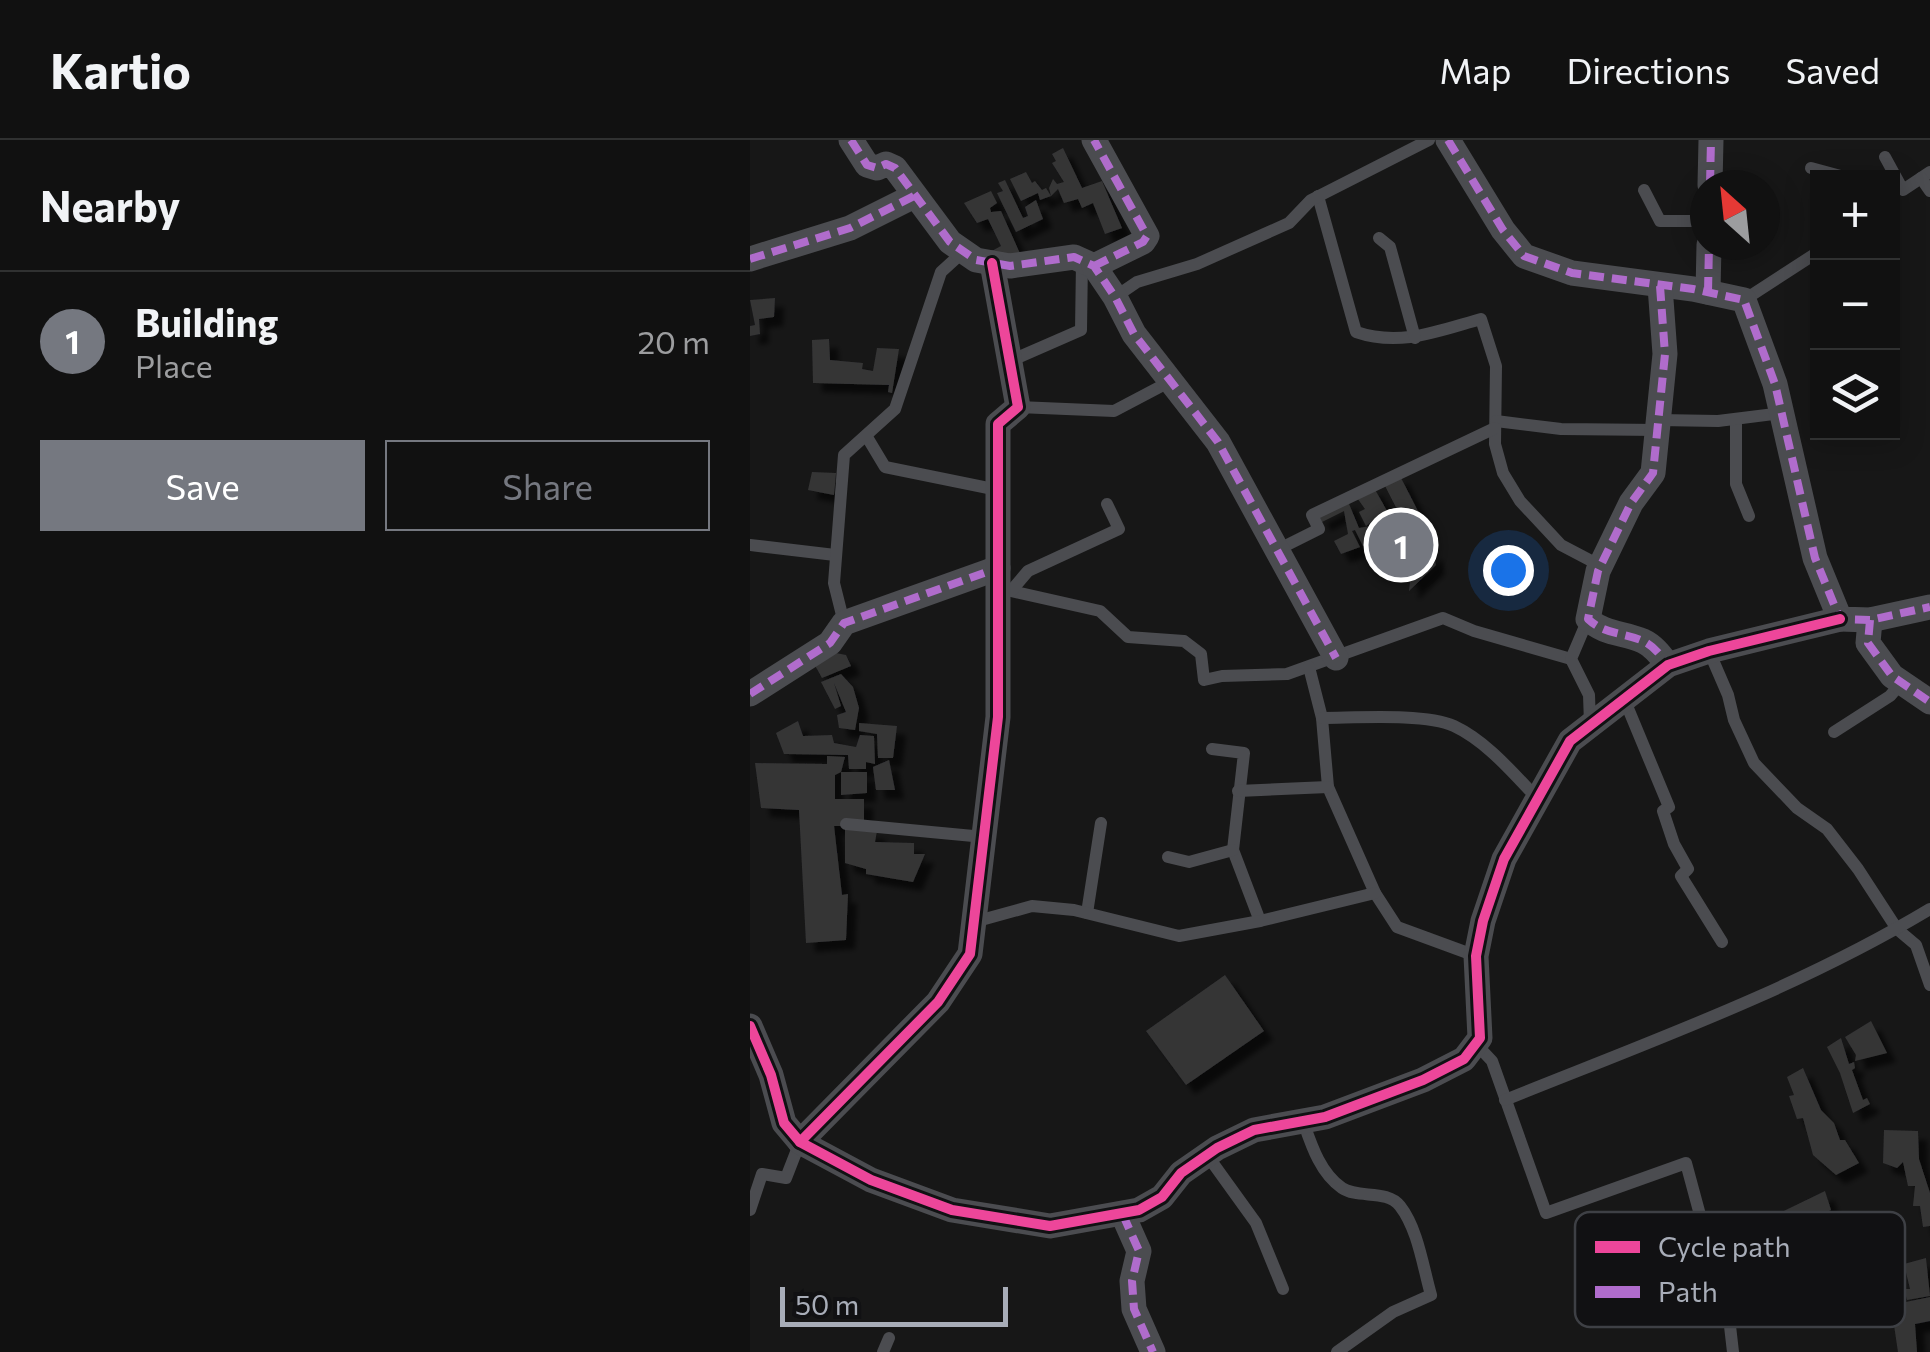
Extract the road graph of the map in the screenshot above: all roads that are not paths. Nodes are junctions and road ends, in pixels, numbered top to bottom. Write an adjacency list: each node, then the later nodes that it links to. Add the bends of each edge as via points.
1 (851, 140): 15 (street, via 866,165 895,168)
2 (1094, 140): 24 (street, via 1148,236)
3 (1428, 140): 16 (lane)
4 (1448, 140): 25 (street, via 1524,256 1572,273)
5 (1710, 140): 8 (street)
6 (1885, 157): 10 (lane)
7 (1811, 168): 9 (lane)
8 (1710, 170)
9 (1818, 170)
10 (1890, 170)
11 (1926, 175): 12 (lane); 14 (lane)
12 (1900, 188)
13 (1644, 190): 17 (lane, via 1660,221)
14 (1930, 191)
15 (914, 196): 19 (street); 21 (street, via 850,228)
16 (1318, 196): 27 (lane, via 1290,222 1197,264 1137,282); 29 (lane, via 1356,332)
17 (1690, 222)
18 (1379, 238): 29 (lane, via 1390,247)
19 (964, 252): 23 (street); 37 (lane, via 941,272 895,409)
20 (1810, 257): 28 (lane)
21 (750, 259)
22 (1708, 260): 26 (street)
23 (992, 263): 24 (street, via 1074,257); 30 (street)
24 (1088, 263): 27 (street); 30 (lane, via 1081,330)
25 (1660, 286): 26 (street); 36 (street, via 1665,354)
26 (1708, 292): 28 (street)
27 (1115, 297): 31 (street)
28 (1744, 300): 33 (street)
29 (1415, 338): 35 (lane, via 1481,318 1496,366)
30 (1010, 362): 32 (street)
31 (1171, 382): 32 (lane, via 1114,411); 42 (street, via 1218,442)
32 (1018, 406): 38 (street, via 998,424)
33 (1782, 413): 34 (lane); 48 (street, via 1814,558)
34 (1736, 419): 36 (lane); 40 (lane, via 1736,484)
35 (1496, 425): 36 (lane); 42 (lane, via 1312,515 1319,529); 44 (lane, via 1504,473 1520,501 1561,545)
36 (1659, 425): 44 (street, via 1652,473)
37 (867, 437): 38 (lane, via 885,467); 43 (lane, via 844,455)
38 (998, 490): 45 (street)
39 (1106, 504): 45 (lane, via 1119,529)
40 (1749, 516)
41 (750, 546): 43 (lane)
42 (1279, 549): 52 (street)
43 (835, 555): 50 (lane)
44 (1600, 566): 47 (street)
45 (1002, 582): 50 (street); 55 (lane, via 1100,611 1128,637 1184,640 1201,654 1204,680); 69 (street, via 998,717)
46 (1930, 608): 49 (street)
47 (1588, 618): 53 (lane); 54 (street, via 1600,629 1642,640)
48 (1840, 619): 49 (street); 51 (street)
49 (1870, 620): 56 (street, via 1868,643)
50 (844, 623): 57 (street, via 830,643)
51 (1708, 651): 54 (street); 77 (lane, via 1754,763 1826,829)
52 (1336, 658): 53 (lane, via 1442,618); 55 (lane)
53 (1571, 658): 61 (lane, via 1588,695)
54 (1668, 665): 58 (street)
55 (1309, 668): 60 (lane)
56 (1902, 682): 59 (street); 62 (lane)
57 (750, 694)
58 (1625, 701): 61 (street); 78 (lane, via 1669,807 1663,811 1688,870 1681,876)
59 (1930, 702)
60 (1322, 718): 64 (lane); 66 (lane, via 1452,725)
61 (1590, 724): 66 (street, via 1570,741)
62 (1834, 732)
63 (1212, 748): 65 (lane, via 1244,754)
64 (1328, 787): 65 (lane); 72 (lane)
65 (1238, 791): 70 (lane)
66 (1536, 797): 79 (street, via 1504,859)
67 (1102, 823): 74 (lane)
68 (846, 824): 69 (lane)
69 (984, 837): 76 (street)
70 (1233, 850): 71 (lane, via 1189,862); 75 (lane)
71 (1168, 857)
72 (1375, 893): 75 (lane); 79 (lane, via 1398,928)
73 (1930, 909): 77 (lane)
74 (1088, 914): 75 (lane, via 1179,936); 76 (lane, via 1032,906)
75 (1260, 921)
76 (974, 922): 85 (street, via 970,954 938,1002)
77 (1896, 929): 80 (lane, via 1916,944); 83 (lane, via 1724,1012)
78 (1722, 942)
79 (1476, 956): 82 (street)
80 (1930, 985)
81 (750, 1026): 85 (street, via 784,1124)
82 (1476, 1044): 83 (lane, via 1492,1061); 84 (street, via 1464,1059 1423,1080)
83 (1505, 1100): 88 (lane, via 1546,1213 1686,1163)
84 (1303, 1121): 86 (street, via 1254,1130); 93 (lane, via 1326,1172 1344,1189 1399,1204 1431,1294 1393,1312)
85 (800, 1142): 87 (lane, via 786,1178 762,1174); 89 (street, via 871,1180 952,1210 1050,1226)
86 (1207, 1155): 89 (street, via 1162,1197); 90 (lane, via 1256,1224)
87 (750, 1210)
88 (1699, 1212)
89 (1123, 1215): 95 (street, via 1139,1252 1134,1309)
90 (1283, 1289)
91 (1730, 1327): 96 (lane)
92 (889, 1338): 94 (lane)
93 (1342, 1351)
94 (882, 1352)
95 (1153, 1352)
96 (1734, 1352)

